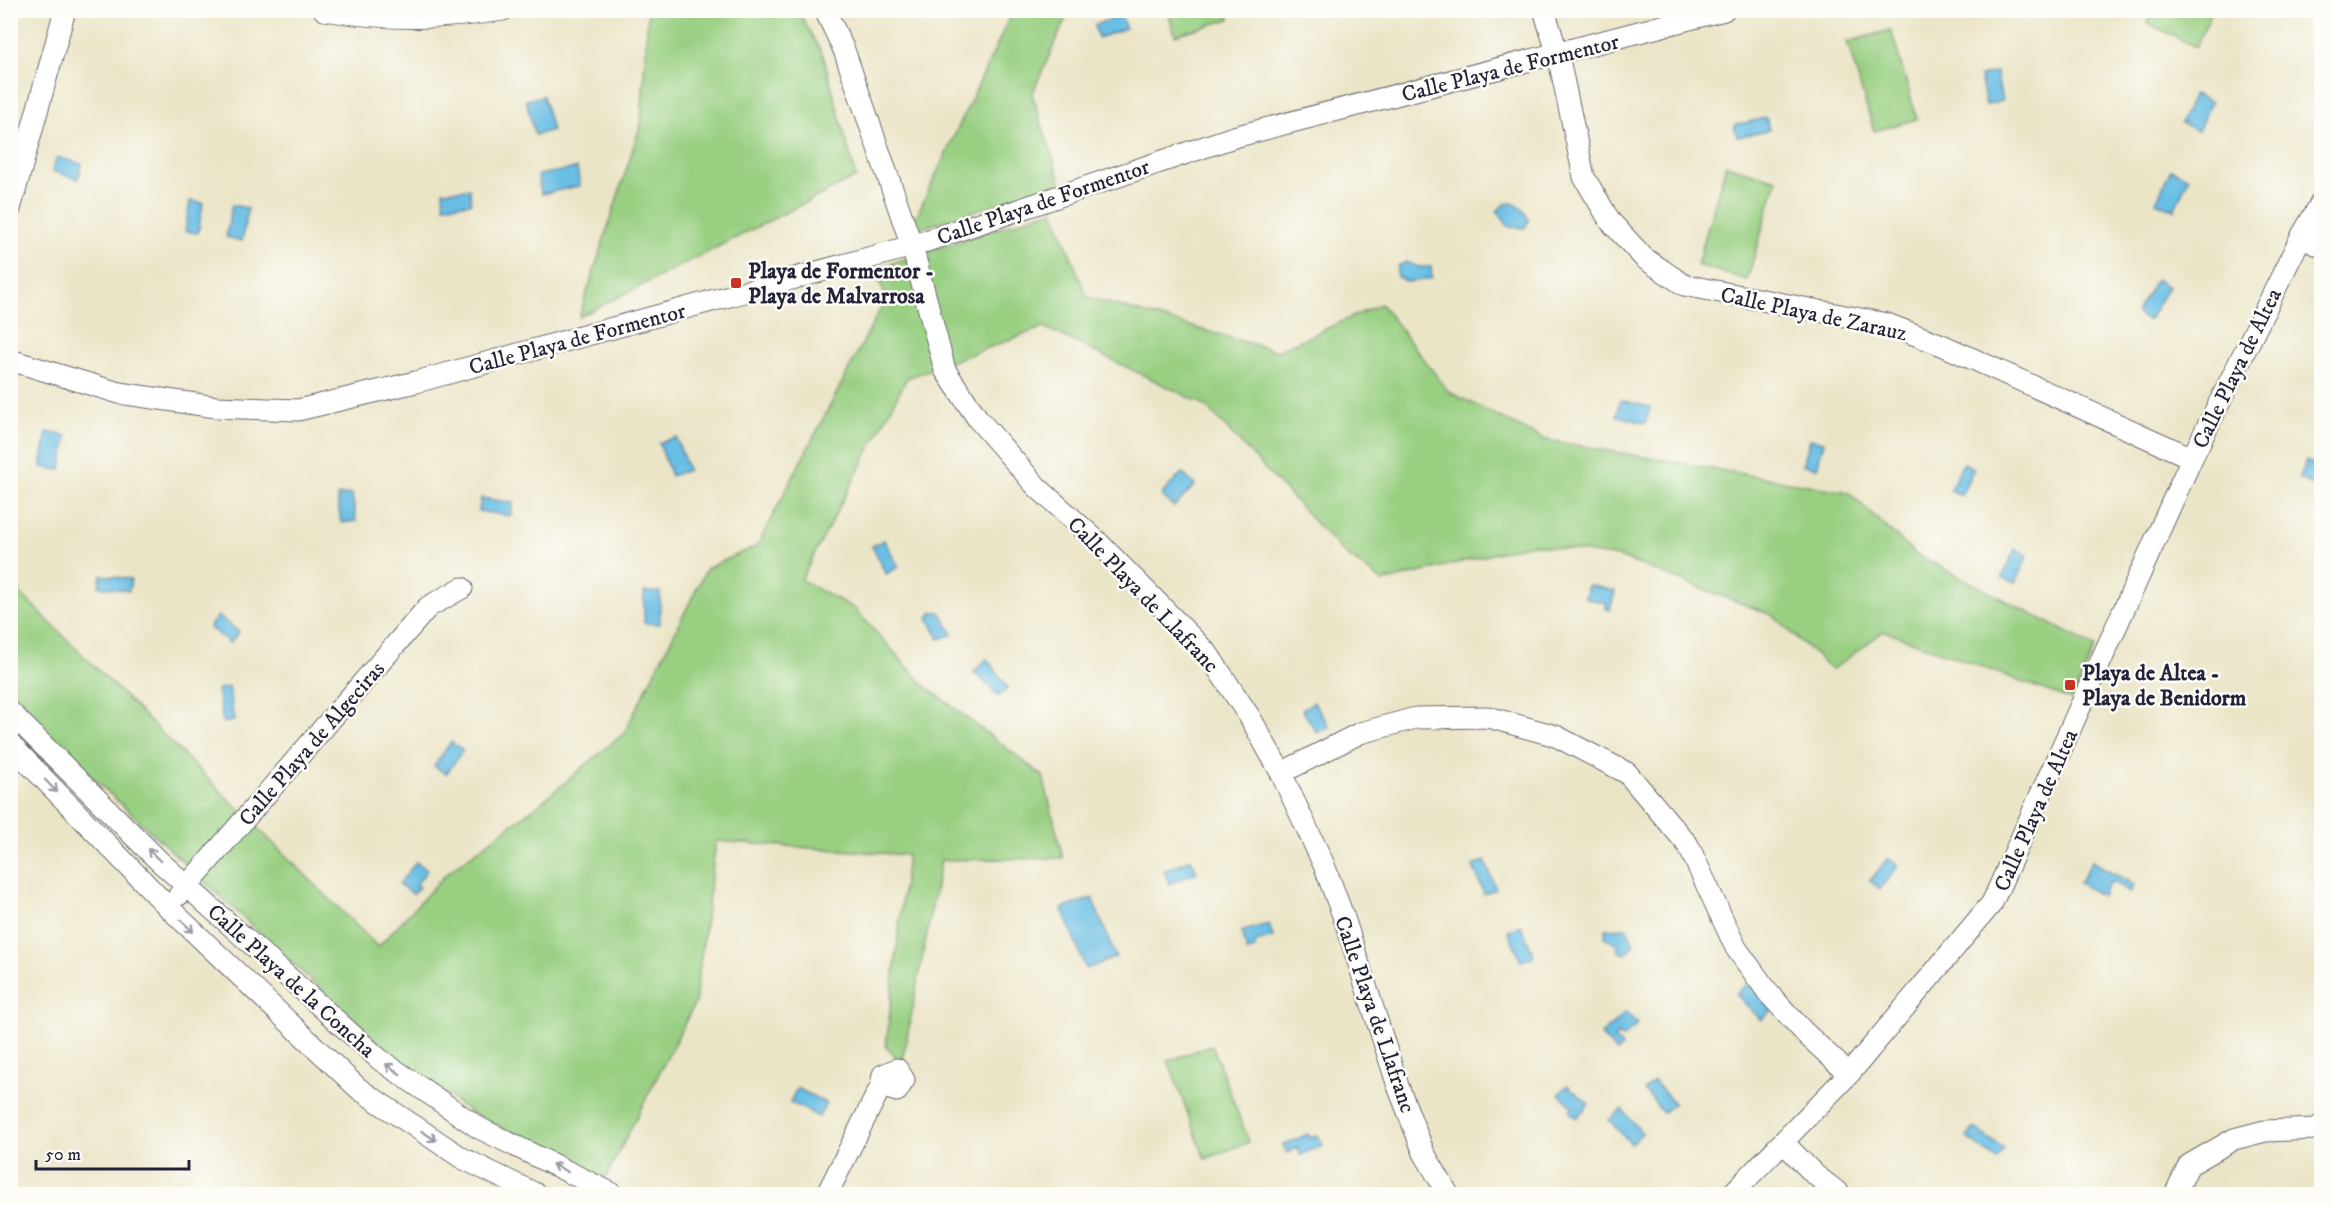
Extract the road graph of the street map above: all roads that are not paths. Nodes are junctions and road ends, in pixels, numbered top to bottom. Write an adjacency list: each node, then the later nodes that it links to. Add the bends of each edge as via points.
1 (65, 10): 9 (street)
2 (324, 10): 3 (street, via 373,18 442,19)
3 (503, 10)
4 (825, 10): 11 (street, Calle Playa de Llafranc, via 844,50)
5 (1544, 10): 7 (street, Calle Playa de Zarauz)
6 (1724, 10): 7 (street, Calle Playa de Formentor)
7 (1558, 55): 11 (street, Calle Playa de Formentor, via 1234,136); 14 (street, Calle Playa de Zarauz, via 1584,177 1617,229 1644,258 1684,285 1887,324)
8 (2322, 201): 10 (street, Calle Playa de Altea)
9 (10, 209)
10 (2301, 237): 12 (street); 14 (street, Calle Playa de Altea)
11 (912, 246): 13 (street, Calle Playa de Formentor, via 416,382 298,410 216,407 118,393); 18 (street, Calle Playa de Llafranc, via 945,370 978,419 1037,488 1098,542 1208,654)
12 (2322, 247)
13 (10, 360)
14 (2192, 458): 21 (street, Calle Playa de Altea, via 1992,903)
15 (462, 588): 19 (street, Calle Playa de Algeciras, via 428,607)
16 (10, 712): 19 (street, Calle Playa de la Concha, one-way to 16)
17 (10, 744): 20 (street, Calle Playa de la Concha, one-way to 20)
18 (1281, 773): 21 (street, via 1360,732 1416,718 1488,717 1556,736 1627,772 1688,845 1736,948 1756,976 1805,1033); 28 (street, Calle Playa de Llafranc, via 1346,921 1398,1086 1424,1153)
19 (187, 886): 20 (street, Calle Playa de Algeciras); 26 (street, Calle Playa de la Concha, one-way to 19, via 479,1128 380,1059)
20 (169, 908): 25 (street, Calle Playa de la Concha, one-way to 25, via 359,1089 462,1158)
21 (1849, 1074): 24 (street, Calle Playa de Altea)
22 (881, 1086): 27 (street)
23 (2322, 1125): 31 (street, via 2316,1129 2265,1131 2234,1139 2189,1165)
24 (1783, 1142): 29 (street, Calle Playa de Altea); 30 (street)
25 (536, 1194)
26 (613, 1194)
27 (827, 1194)
28 (1448, 1194)
29 (1732, 1194)
30 (1840, 1194)
31 (2175, 1194)

